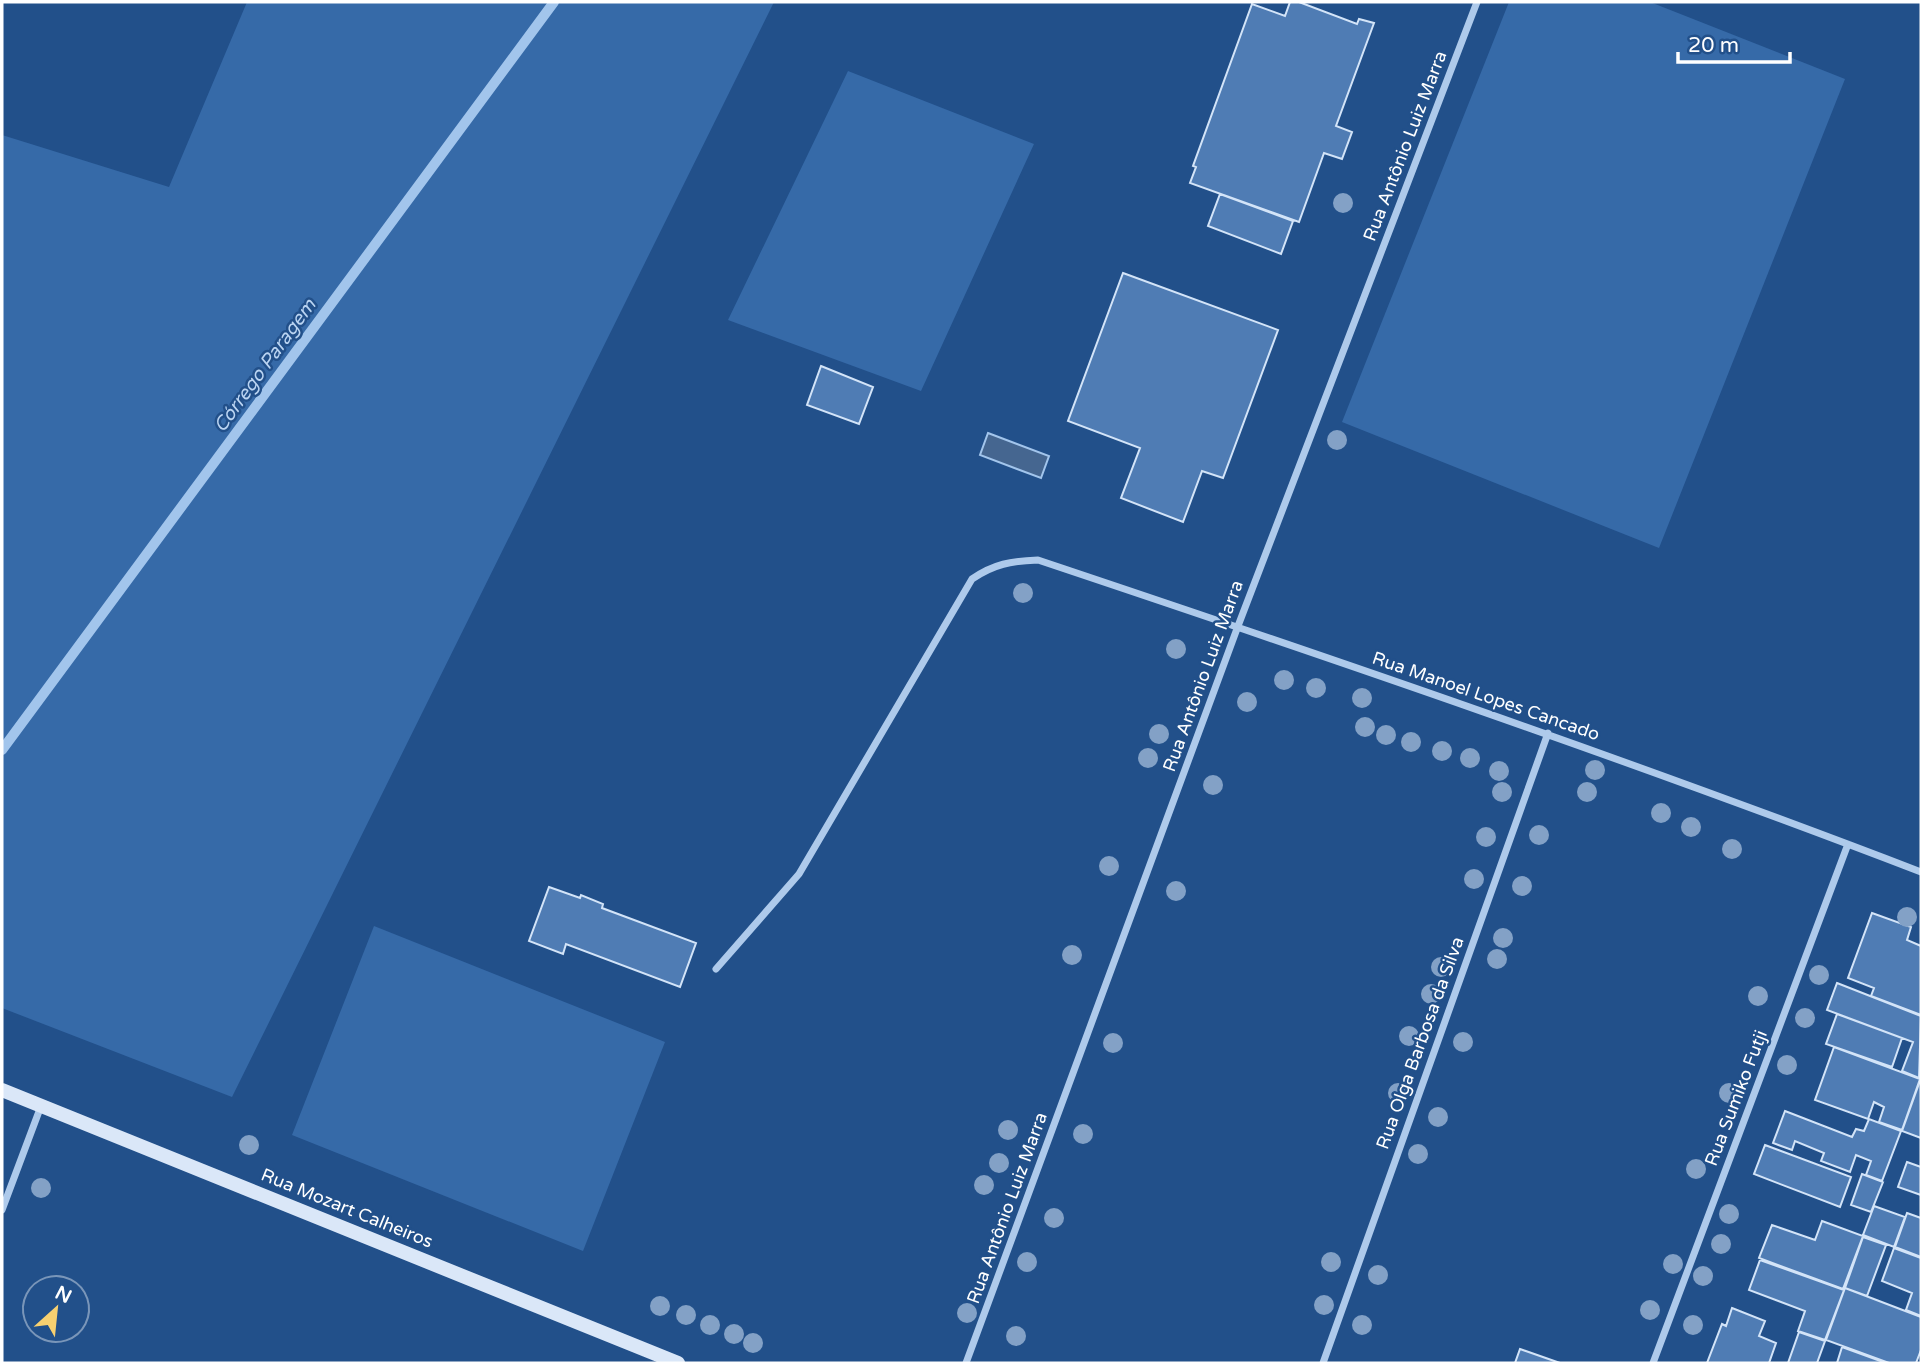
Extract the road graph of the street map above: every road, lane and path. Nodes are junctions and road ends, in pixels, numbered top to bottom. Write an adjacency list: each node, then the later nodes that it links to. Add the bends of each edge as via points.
1 (1477, 2): 2 (street, Rua Antônio Luiz Marra)
2 (1238, 626): 3 (street, Rua Manoel Lopes Cancado); 6 (street, Rua Manoel Lopes Cancado, via 1038,560 993,565 972,579 799,874); 11 (street, Rua Antônio Luiz Marra)
3 (1548, 733): 4 (street, Rua Manoel Lopes Cancado); 12 (street, Rua Olga Barbosa da Silva)
4 (1848, 844): 5 (street, Rua Manoel Lopes Cancado); 13 (street, Rua Sumiko Futji)
5 (1921, 872)
6 (716, 969)
7 (2, 1090): 8 (street, Rua Mozart Calheiros)
8 (42, 1105): 9 (street); 10 (street, Rua Mozart Calheiros)
9 (2, 1210)
10 (678, 1363)
11 (966, 1363)
12 (1322, 1363)
13 (1653, 1363)

